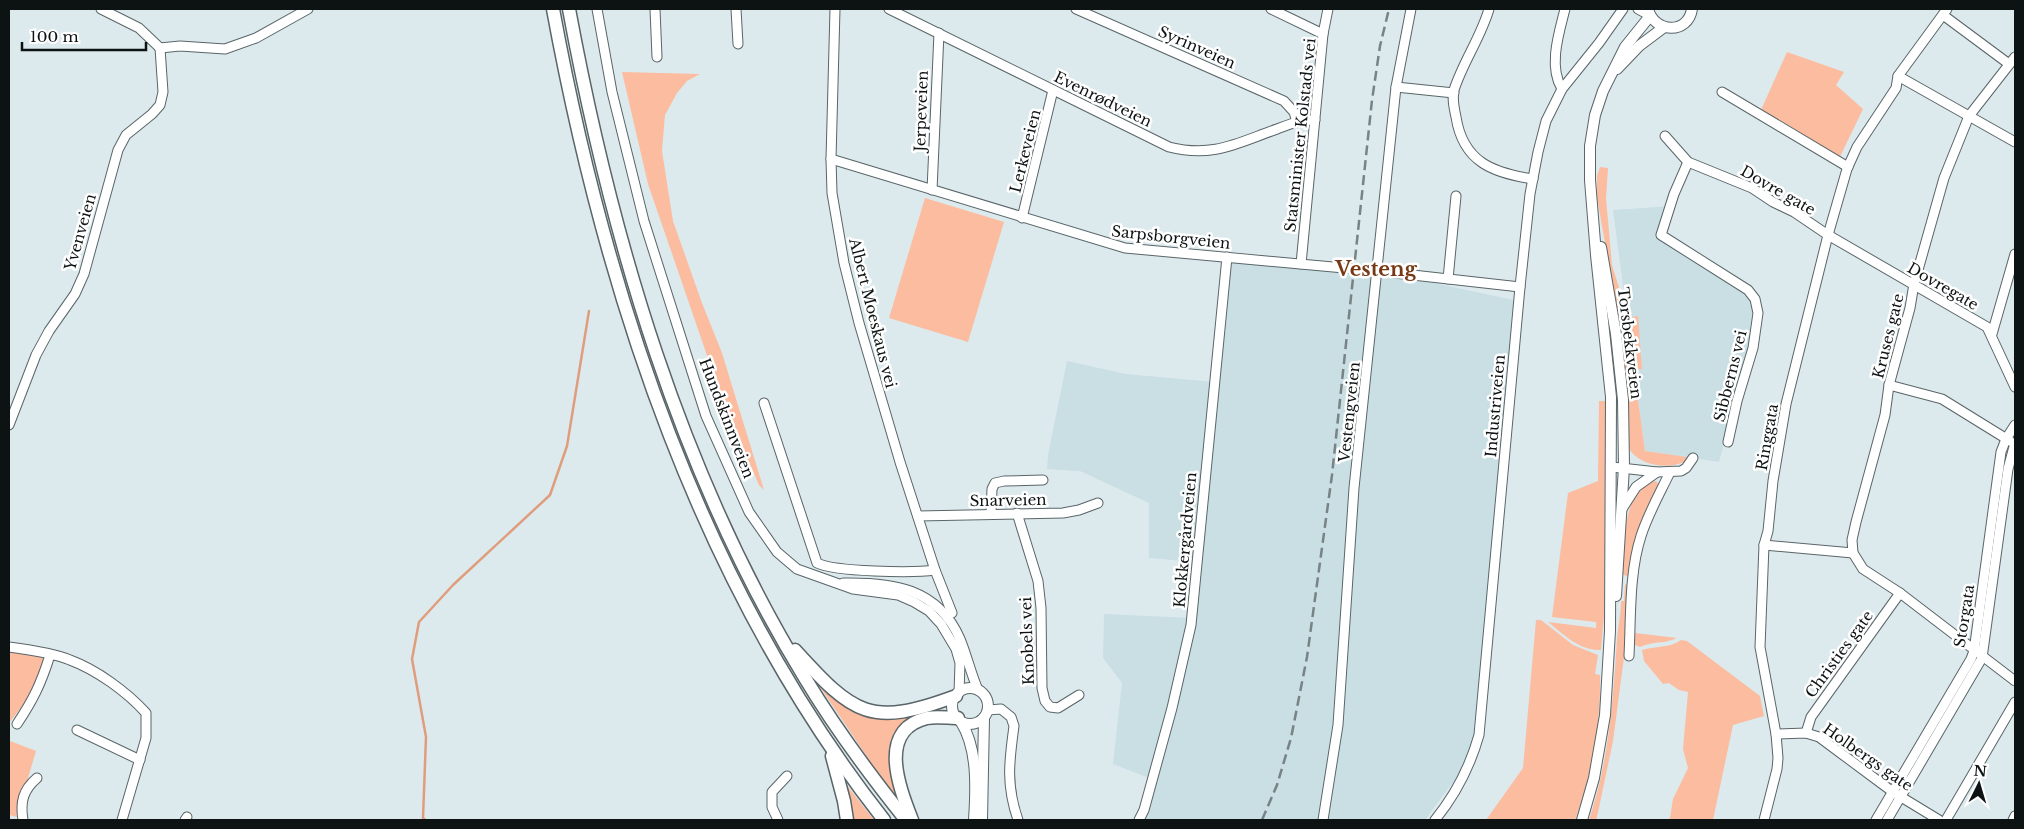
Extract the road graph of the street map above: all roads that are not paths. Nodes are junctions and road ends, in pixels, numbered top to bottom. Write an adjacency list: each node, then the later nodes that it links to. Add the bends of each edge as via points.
1 (101, 9): 25 (street, via 139,28)
2 (308, 9): 25 (street, via 256,38 225,49)
3 (553, 9): 99 (highway, via 576,121 606,241 668,430 742,598 791,686)
4 (569, 9): 81 (highway, via 607,180 659,359 720,514)
5 (598, 9): 78 (street, Hundskinnveien, via 612,92 644,221 706,416 748,512 762,534 797,569)
6 (655, 9): 26 (street)
7 (736, 9): 24 (street)
8 (835, 9): 40 (street, Albert Moeskaus vei)
9 (889, 9): 22 (street, Evenrødveien)
10 (1076, 9): 37 (street, Syrinveien, via 1284,101 1294,112)
11 (1271, 9): 23 (street)
12 (1328, 9): 23 (street, Statsminister Kolstads vei)
13 (1411, 9): 30 (street, Vestengveien)
14 (1489, 9): 34 (street)
15 (1565, 9): 31 (street, via 1556,58 1556,79)
16 (1623, 9): 31 (street, Industriveien)
17 (1638, 9): 20 (street)
18 (1692, 9): 21 (main road, via 1684,24)
19 (1945, 12): 27 (street); 28 (street, Ringgata)
20 (1649, 13): 21 (main road); 29 (main road, Torsbekkveien, via 1625,47)
21 (1663, 28): 29 (main road, Torsbekkveien, via 1639,46)
22 (938, 33): 32 (street, Evenrødveien); 44 (street, Jerpeveien)
23 (1323, 34): 36 (street, Statsminister Kolstads vei)
24 (738, 44)
25 (160, 48): 60 (street, Yvenveien, via 163,92 160,105 126,135 118,150 84,274 76,294 49,330 36,355)
26 (657, 57)
27 (2012, 60): 35 (street, Kruses gate)
28 (1898, 76): 35 (street); 42 (street, Ringgata, via 1896,88 1857,146)
29 (1610, 77): 47 (main road, Torsbekkveien, via 1598,103 1590,146)
30 (1396, 88): 34 (street); 52 (street, Vestengveien)
31 (1562, 89): 43 (street, Industriveien, via 1546,121)
32 (1054, 90): 37 (street, Evenrødveien, via 1169,147 1187,152 1219,150); 46 (street, Lerkeveien)
33 (1722, 92): 42 (street)
34 (1454, 93): 43 (street, via 1457,125 1472,153 1494,171)
35 (1969, 116): 39 (street); 54 (street, Kruses gate, via 1944,178)
36 (1315, 120): 37 (street, Evenrødveien); 51 (street, Statsminister Kolstads vei)
37 (1296, 122)
38 (1665, 136): 41 (street, Dovre gate)
39 (2015, 142)
40 (831, 159): 44 (street, Sarpsborgveien); 74 (street, Albert Moeskaus vei, via 832,193 844,263 870,362)
41 (1688, 162): 48 (street, Dovre gate, via 1752,188); 62 (street, Sibberns vei, via 1661,235 1748,290 1755,299 1758,313 1753,348)
42 (1848, 167): 48 (street, Ringgata)
43 (1533, 179): 55 (street, Industriveien)
44 (932, 190): 46 (street, Sarpsborgveien)
45 (1456, 196): 53 (street)
46 (1022, 218): 50 (street, Sarpsborgveien, via 1125,248)
47 (1594, 223): 65 (main road, Torsbekkveien, via 1611,397); 66 (main road, Torsbekkveien, via 1619,354)
48 (1828, 235): 54 (street, Dovregate); 75 (street, Ringgata, via 1786,404)
49 (2015, 254): 56 (street)
50 (1227, 257): 51 (street, Sarpsborgveien); 115 (street, Klokkergårdveien, via 1191,625 1172,708)
51 (1301, 264): 52 (street, Sarpsborgveien)
52 (1377, 271): 53 (street, Sarpsborgveien); 116 (street, Vestengveien, via 1354,488 1338,725)
53 (1448, 279): 55 (street, Sarpsborgveien)
54 (1914, 284): 56 (street, Dovregate, via 1987,327); 57 (street, Kruses gate)
55 (1520, 287): 117 (street, Industriveien, via 1479,735 1457,791)
56 (1992, 334): 58 (street, Dovregate)
57 (1889, 385): 63 (street, via 1942,399); 76 (street, Kruses gate, via 1885,415 1852,540)
58 (2015, 387)
59 (764, 403): 77 (street, via 816,563 826,567 870,570)
60 (9, 425)
61 (2015, 425): 63 (street, Storgata)
62 (1728, 442)
63 (2012, 442): 84 (street, Storgata, via 2001,452); 87 (street, Storgata)
64 (1693, 458): 68 (street, via 1686,468)
65 (1612, 467): 66 (street); 82 (main road, Torsbekkveien)
66 (1624, 468): 67 (street); 71 (main road, Torsbekkveien)
67 (1657, 472): 68 (street); 71 (street, via 1636,487)
68 (1670, 472): 86 (street, via 1641,535 1633,583)
69 (1044, 480): 72 (street, via 995,483)
70 (1098, 503): 73 (street, Snarveien, via 1063,512)
71 (1620, 511): 82 (main road, Torsbekkveien, via 1615,602)
72 (991, 513): 73 (street, Snarveien); 74 (street, Snarveien)
73 (1017, 513): 91 (street, Knobels vei, via 1038,580 1045,701 1050,707 1058,708)
74 (918, 516): 77 (street, Albert Moeskaus vei)
75 (1764, 545): 76 (street); 98 (street, Ringgata, via 1760,647)
76 (1853, 553): 79 (street, via 1863,569)
77 (935, 570): 80 (street, Albert Moeskaus vei)
78 (836, 583): 89 (street, via 899,587 917,592 933,603 949,619 956,632); 90 (street, Hundskinnveien, via 898,596 929,611 956,649 960,663)
79 (1900, 593): 84 (street); 97 (street, Christies gate, via 1811,717)
80 (952, 612)
81 (779, 632): 90 (highway, via 833,691 858,708 878,713 899,712); 110 (highway, via 833,722)
82 (1610, 632): 118 (main road, Torsbekkveien, via 1605,716 1594,778)
83 (9, 647): 85 (street)
84 (1974, 651): 87 (street); 103 (street, Storgata)
85 (50, 656): 95 (street, via 34,698); 100 (street, via 69,659 86,668 113,685 146,714 146,738)
86 (1629, 656)
87 (1982, 658): 88 (street); 103 (street, Storgata)
88 (2015, 681)
89 (978, 690): 90 (main road, via 966,689); 93 (main road, via 986,699)
90 (958, 694): 94 (main road, via 953,707)
91 (1079, 695)
92 (2015, 702): 123 (street)
93 (986, 714): 94 (main road, via 973,724); 113 (main road); 114 (street, via 1001,709 1011,717 1014,726 1009,787)
94 (959, 720): 111 (highway, via 937,717 919,721 906,730 898,744 895,758 897,775); 112 (main road, via 968,735 973,766)
95 (16, 724)
96 (77, 730): 100 (street)
97 (1806, 733): 98 (street, Holbergs gate); 103 (street, Holbergs gate, via 1819,737)
98 (1776, 734): 119 (street, Ringgata, via 1777,769)
99 (829, 744): 108 (highway); 109 (highway)
100 (140, 760): 106 (street)
101 (787, 776): 107 (street, via 772,792 772,807)
102 (37, 778): 105 (street, via 22,798)
103 (1897, 794): 120 (street, Storgata); 121 (street, Storgata); 122 (street, Holbergs gate)
104 (2015, 816): 124 (street)
105 (23, 820)
106 (122, 820)
107 (778, 820)
108 (847, 820)
109 (884, 820)
110 (906, 820)
111 (912, 820)
112 (974, 820)
113 (982, 820)
114 (1018, 820)
115 (1139, 820)
116 (1323, 820)
117 (1435, 820)
118 (1582, 820)
119 (1764, 820)
120 (1876, 820)
121 (1887, 820)
122 (1940, 820)
123 (1946, 820)
124 (2013, 820)

